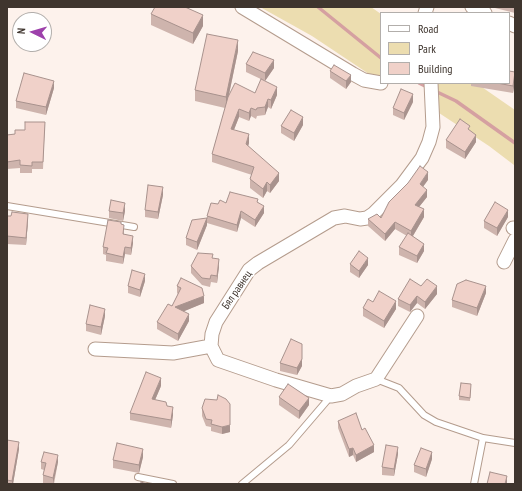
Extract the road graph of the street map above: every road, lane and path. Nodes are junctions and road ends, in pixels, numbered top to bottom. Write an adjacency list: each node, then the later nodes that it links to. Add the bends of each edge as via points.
1 (242, 7): 4 (street, via 353,74 364,80)
2 (472, 7): 3 (street)
3 (483, 12)
4 (380, 83)
5 (431, 84): 11 (street, Бял равнец, via 433,128 429,142 422,158 402,185 368,218 334,218 253,266 216,322)
6 (7, 206): 7 (lane)
7 (134, 227)
8 (514, 232): 9 (street)
9 (504, 262)
10 (417, 316): 13 (street)
11 (211, 346): 12 (street, via 173,353); 14 (street, via 218,360)
12 (95, 348)
13 (376, 379): 14 (street, via 342,394); 15 (lane, via 399,388 424,415 436,422)
14 (331, 396): 19 (lane, via 289,445)
15 (483, 438): 16 (lane); 20 (lane)
16 (515, 443)
17 (138, 477): 18 (lane)
18 (173, 484)
19 (242, 484)
20 (474, 484)

